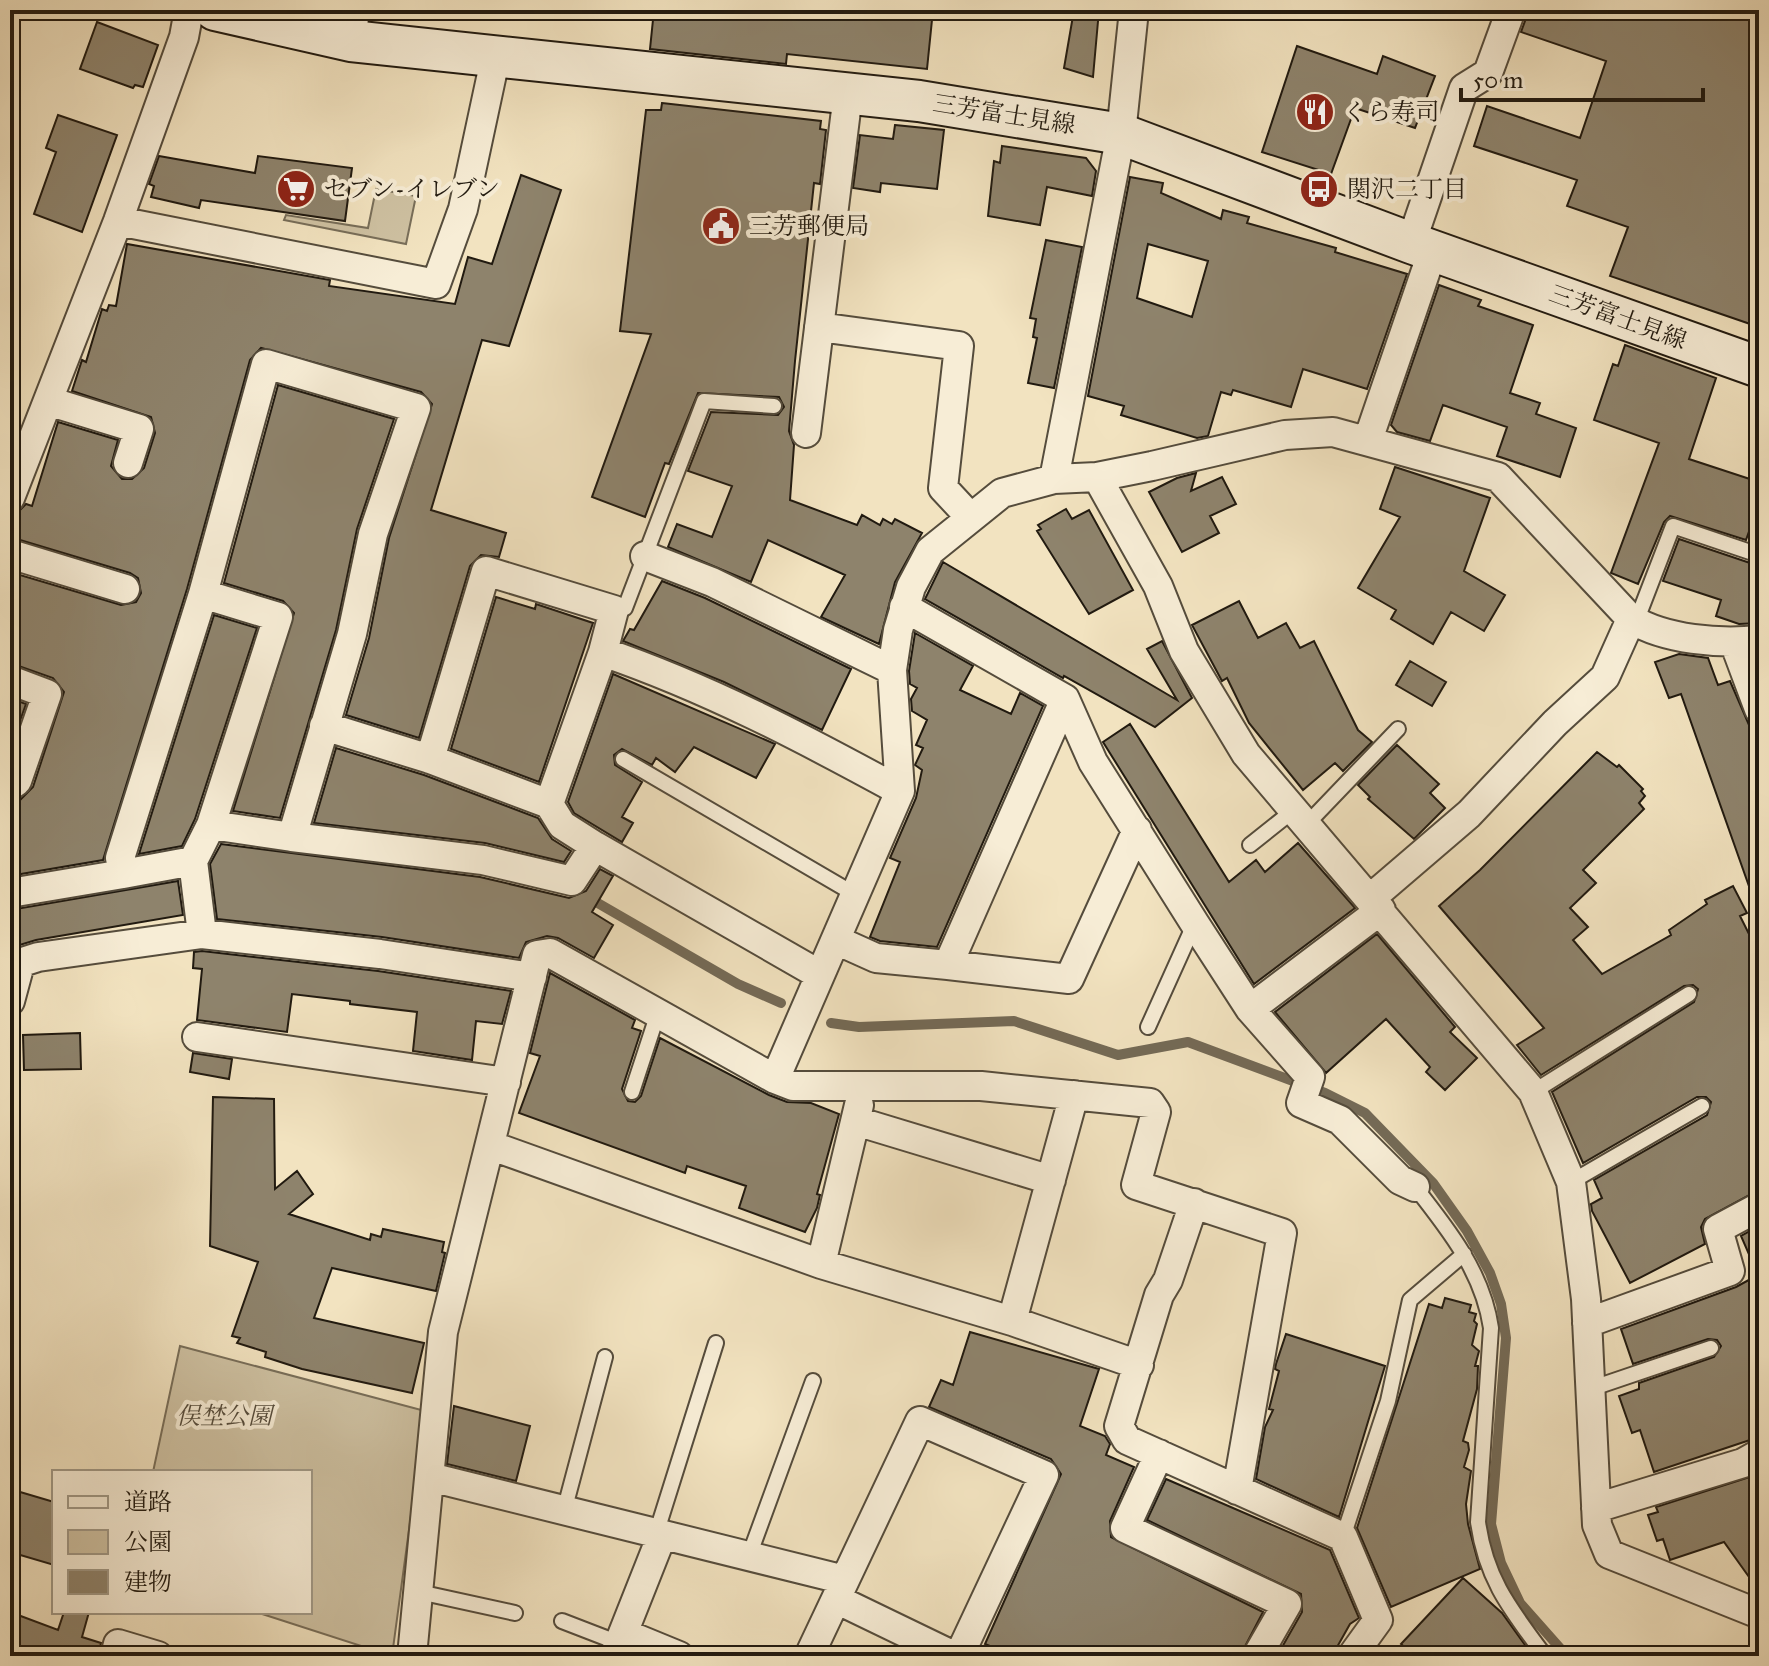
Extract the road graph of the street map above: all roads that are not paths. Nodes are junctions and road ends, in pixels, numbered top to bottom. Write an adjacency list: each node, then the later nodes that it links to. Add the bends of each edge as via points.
1 (189, 10): 9 (street)
2 (215, 10): 5 (main road, 三芳富士見線)
3 (1134, 10): 8 (street)
4 (1511, 10): 10 (street, via 1488,73 1464,88)
5 (353, 25): 6 (main road, 三芳富士見線)
6 (496, 55): 7 (main road, 三芳富士見線); 9 (street, via 463,209 436,284)
7 (848, 94): 8 (main road, 三芳富士見線, via 1027,116); 11 (street)
8 (1121, 134): 10 (main road, 三芳富士見線); 19 (street)
9 (118, 221): 13 (street)
10 (1422, 246): 12 (main road, 三芳富士見線); 16 (street)
11 (819, 327): 15 (street); 21 (street, via 959,346 943,488)
12 (1759, 367)
13 (48, 401): 17 (street, via 139,429); 20 (street)
14 (774, 406): 24 (lane, via 704,401)
15 (806, 433)
16 (1368, 440): 18 (street, via 1333,432 1285,435); 29 (street, via 1498,477)
17 (128, 463)
18 (1097, 477): 19 (street); 43 (street, via 1158,586 1184,651 1246,754)
19 (1054, 479): 21 (street, via 1002,493)
20 (10, 498)
21 (970, 517): 27 (street, via 930,551)
22 (10, 554): 25 (street)
23 (1759, 555): 29 (lane, via 1673,526)
24 (645, 556): 28 (lane, via 625,608); 32 (street, via 712,582)
25 (125, 589)
26 (203, 594): 36 (street, via 266,364 416,408 373,534 352,634); 44 (street, via 278,617); 50 (street, via 120,858)
27 (904, 607): 32 (street); 34 (street)
28 (614, 610): 31 (street); 38 (street, via 486,571)
29 (1633, 620): 30 (street, via 1654,631); 53 (street, via 1605,677)
30 (1747, 641): 35 (street)
31 (603, 652): 41 (street, via 682,679); 42 (street)
32 (892, 670): 41 (street)
33 (10, 680): 40 (street, via 47,694 17,781)
34 (1065, 699): 45 (street, via 1093,762); 58 (street)
35 (1759, 709)
36 (324, 726): 38 (street); 46 (street)
37 (1398, 729): 43 (lane)
38 (430, 759): 42 (street)
39 (623, 759): 52 (lane)
40 (10, 786)
41 (900, 791): 52 (street)
42 (549, 804): 48 (street, via 562,825)
43 (1300, 817): 47 (lane); 53 (street)
44 (211, 825): 46 (street); 49 (street)
45 (1137, 830): 54 (street); 58 (street, via 1069,979)
46 (292, 837): 48 (street, via 483,860 572,881)
47 (1250, 845)
48 (595, 846): 59 (street)
49 (193, 861): 50 (street); 55 (street)
50 (123, 874): 51 (street)
51 (10, 893)
52 (857, 895): 56 (street)
53 (1376, 904): 63 (street); 71 (street)
54 (1195, 924): 63 (street); 65 (lane)
55 (202, 934): 57 (street, via 38,957); 60 (street)
56 (836, 940): 58 (street, via 876,958); 59 (street)
57 (15, 965): 62 (street)
58 (948, 965)
59 (820, 975): 67 (street)
60 (532, 977): 64 (street, via 537,955 550,953); 68 (street)
61 (1689, 994): 71 (lane)
62 (10, 1001)
63 (1250, 1009): 78 (street, via 1310,1077 1301,1103 1340,1120 1400,1180)
64 (658, 1013): 67 (street); 70 (lane)
65 (1148, 1027)
66 (197, 1037): 68 (street)
67 (775, 1079): 69 (street, via 793,1086)
68 (506, 1082): 75 (street)
69 (862, 1083): 72 (street); 74 (street)
70 (632, 1092)
71 (1533, 1092): 77 (street)
72 (1074, 1095): 76 (street); 79 (street, via 1150,1103 1156,1112 1136,1185)
73 (1702, 1106): 77 (lane)
74 (856, 1121): 76 (street); 82 (street)
75 (492, 1146): 82 (street); 93 (street, via 443,1332)
76 (1051, 1180): 83 (street)
77 (1571, 1182): 84 (street)
78 (1415, 1187): 81 (lane)
79 (1194, 1203): 88 (street); 94 (street, via 1282,1233)
80 (1759, 1207): 84 (street, via 1718,1229 1730,1271)
81 (1464, 1254): 98 (lane, via 1410,1300 1388,1401); 114 (lane, via 1481,1286 1491,1328 1478,1507 1482,1551 1500,1595)
82 (821, 1264): 83 (street)
83 (1012, 1321): 88 (street)
84 (1587, 1323): 90 (street)
85 (716, 1343): 97 (lane)
86 (1711, 1348): 90 (lane)
87 (605, 1357): 96 (lane)
88 (1139, 1365): 91 (street, via 1119,1426 1127,1440)
89 (813, 1381): 99 (lane)
90 (1590, 1389): 95 (street)
91 (1159, 1454): 94 (street); 112 (street, via 1125,1528 1287,1604)
92 (1759, 1454): 95 (street)
93 (430, 1477): 96 (street); 101 (street)
94 (1237, 1490): 98 (street)
95 (1596, 1508): 103 (street, via 1609,1554)
96 (564, 1511): 97 (street)
97 (659, 1535): 99 (street); 105 (street)
98 (1343, 1537): 113 (street, via 1378,1620)
99 (749, 1556): 100 (street)
100 (840, 1590): 106 (street); 106 (street, via 920,1421 1044,1475); 111 (street)
101 (419, 1592): 102 (lane); 109 (street)
102 (515, 1613)
103 (1759, 1614)
104 (562, 1621): 105 (lane)
105 (619, 1644): 110 (street)
106 (963, 1654)
107 (115, 1656): 108 (street, via 118,1644)
108 (158, 1656)
109 (412, 1656)
110 (679, 1656)
111 (809, 1656)
112 (1257, 1656)
113 (1352, 1656)
114 (1545, 1656)

